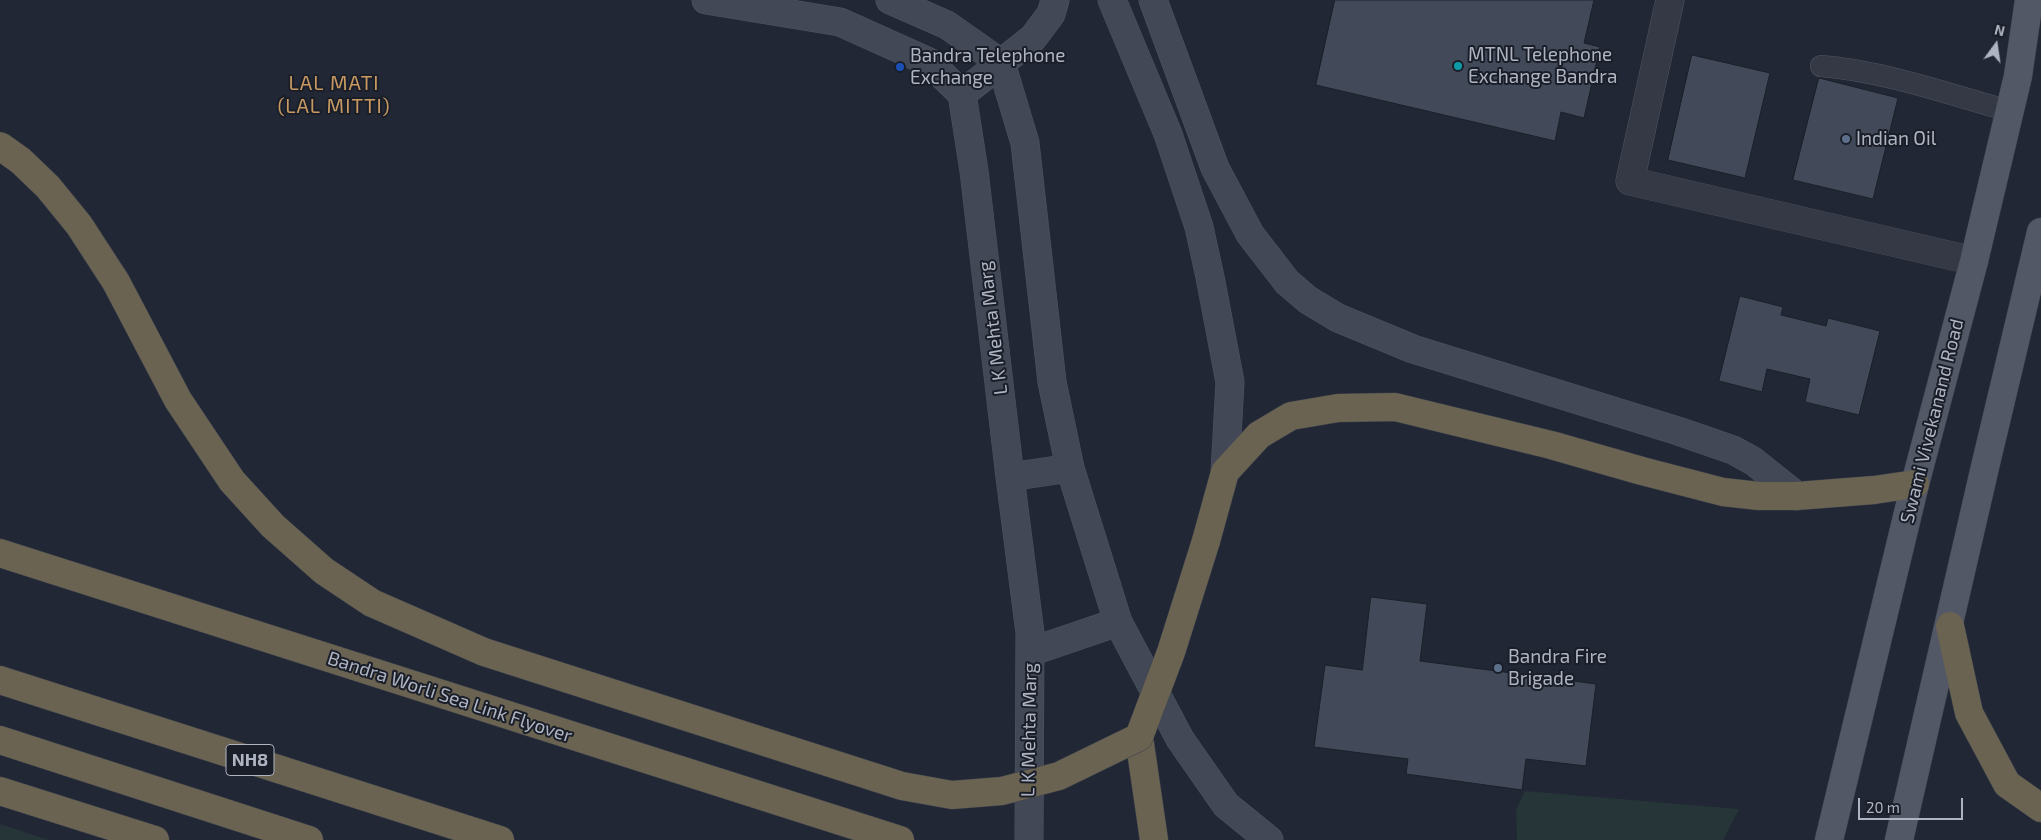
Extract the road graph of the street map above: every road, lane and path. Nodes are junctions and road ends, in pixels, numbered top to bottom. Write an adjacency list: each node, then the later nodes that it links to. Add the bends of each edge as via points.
1 (706, 0): 10 (main road, via 840,22 929,62)
2 (890, 0): 8 (main road, via 947,25)
3 (1055, 0): 8 (main road, via 1043,27)
4 (1112, 0): 16 (main road, via 1168,134 1199,227 1230,382)
5 (1153, 0): 19 (main road, via 1215,168 1250,234 1287,282 1308,300 1338,318 1413,349 1733,450 1753,461)
6 (1670, 0): 14 (street, via 1630,181)
7 (2029, 0): 11 (main road, Swami Vivekanand Road)
8 (1001, 63): 10 (main road); 15 (main road, via 1026,143 1052,382)
9 (1821, 66): 11 (lane, via 1896,80)
10 (962, 94): 17 (main road, L K Mehta Marg, via 976,181)
11 (2010, 111): 14 (main road, Swami Vivekanand Road)
12 (0, 146): 25 (highway, bridge, via 48,187 79,226 116,282 178,400 232,481 273,526 324,571 372,603 484,652 902,786 952,795 1002,791 1059,776)
13 (2041, 232): 22 (main road)
14 (1974, 261): 18 (main road, Swami Vivekanand Road)
15 (1070, 468): 17 (main road); 21 (main road)
16 (1226, 472): 19 (highway, via 1259,435 1291,416 1338,408 1395,407 1723,492); 25 (highway, bridge, via 1171,652)
17 (1010, 477): 23 (main road, L K Mehta Marg)
18 (1915, 484): 19 (highway); 36 (main road, Swami Vivekanand Road)
19 (1798, 496)
20 (0, 553): 32 (highway, Bandra Worli Sea Link Flyover)
21 (1118, 622): 23 (main road); 35 (main road, via 1180,739 1226,805)
22 (1950, 626): 28 (highway, via 1969,713 2007,784); 37 (main road)
23 (1030, 652): 33 (main road, L K Mehta Marg)
24 (0, 680): 31 (highway, NH8)
25 (1139, 737): 34 (highway)
26 (0, 740): 30 (highway)
27 (0, 790): 29 (highway)
28 (2038, 803)
29 (155, 840)
30 (309, 840)
31 (500, 840)
32 (900, 840)
33 (1029, 840)
34 (1154, 840)
35 (1268, 840)
36 (1829, 840)
37 (1899, 840)

